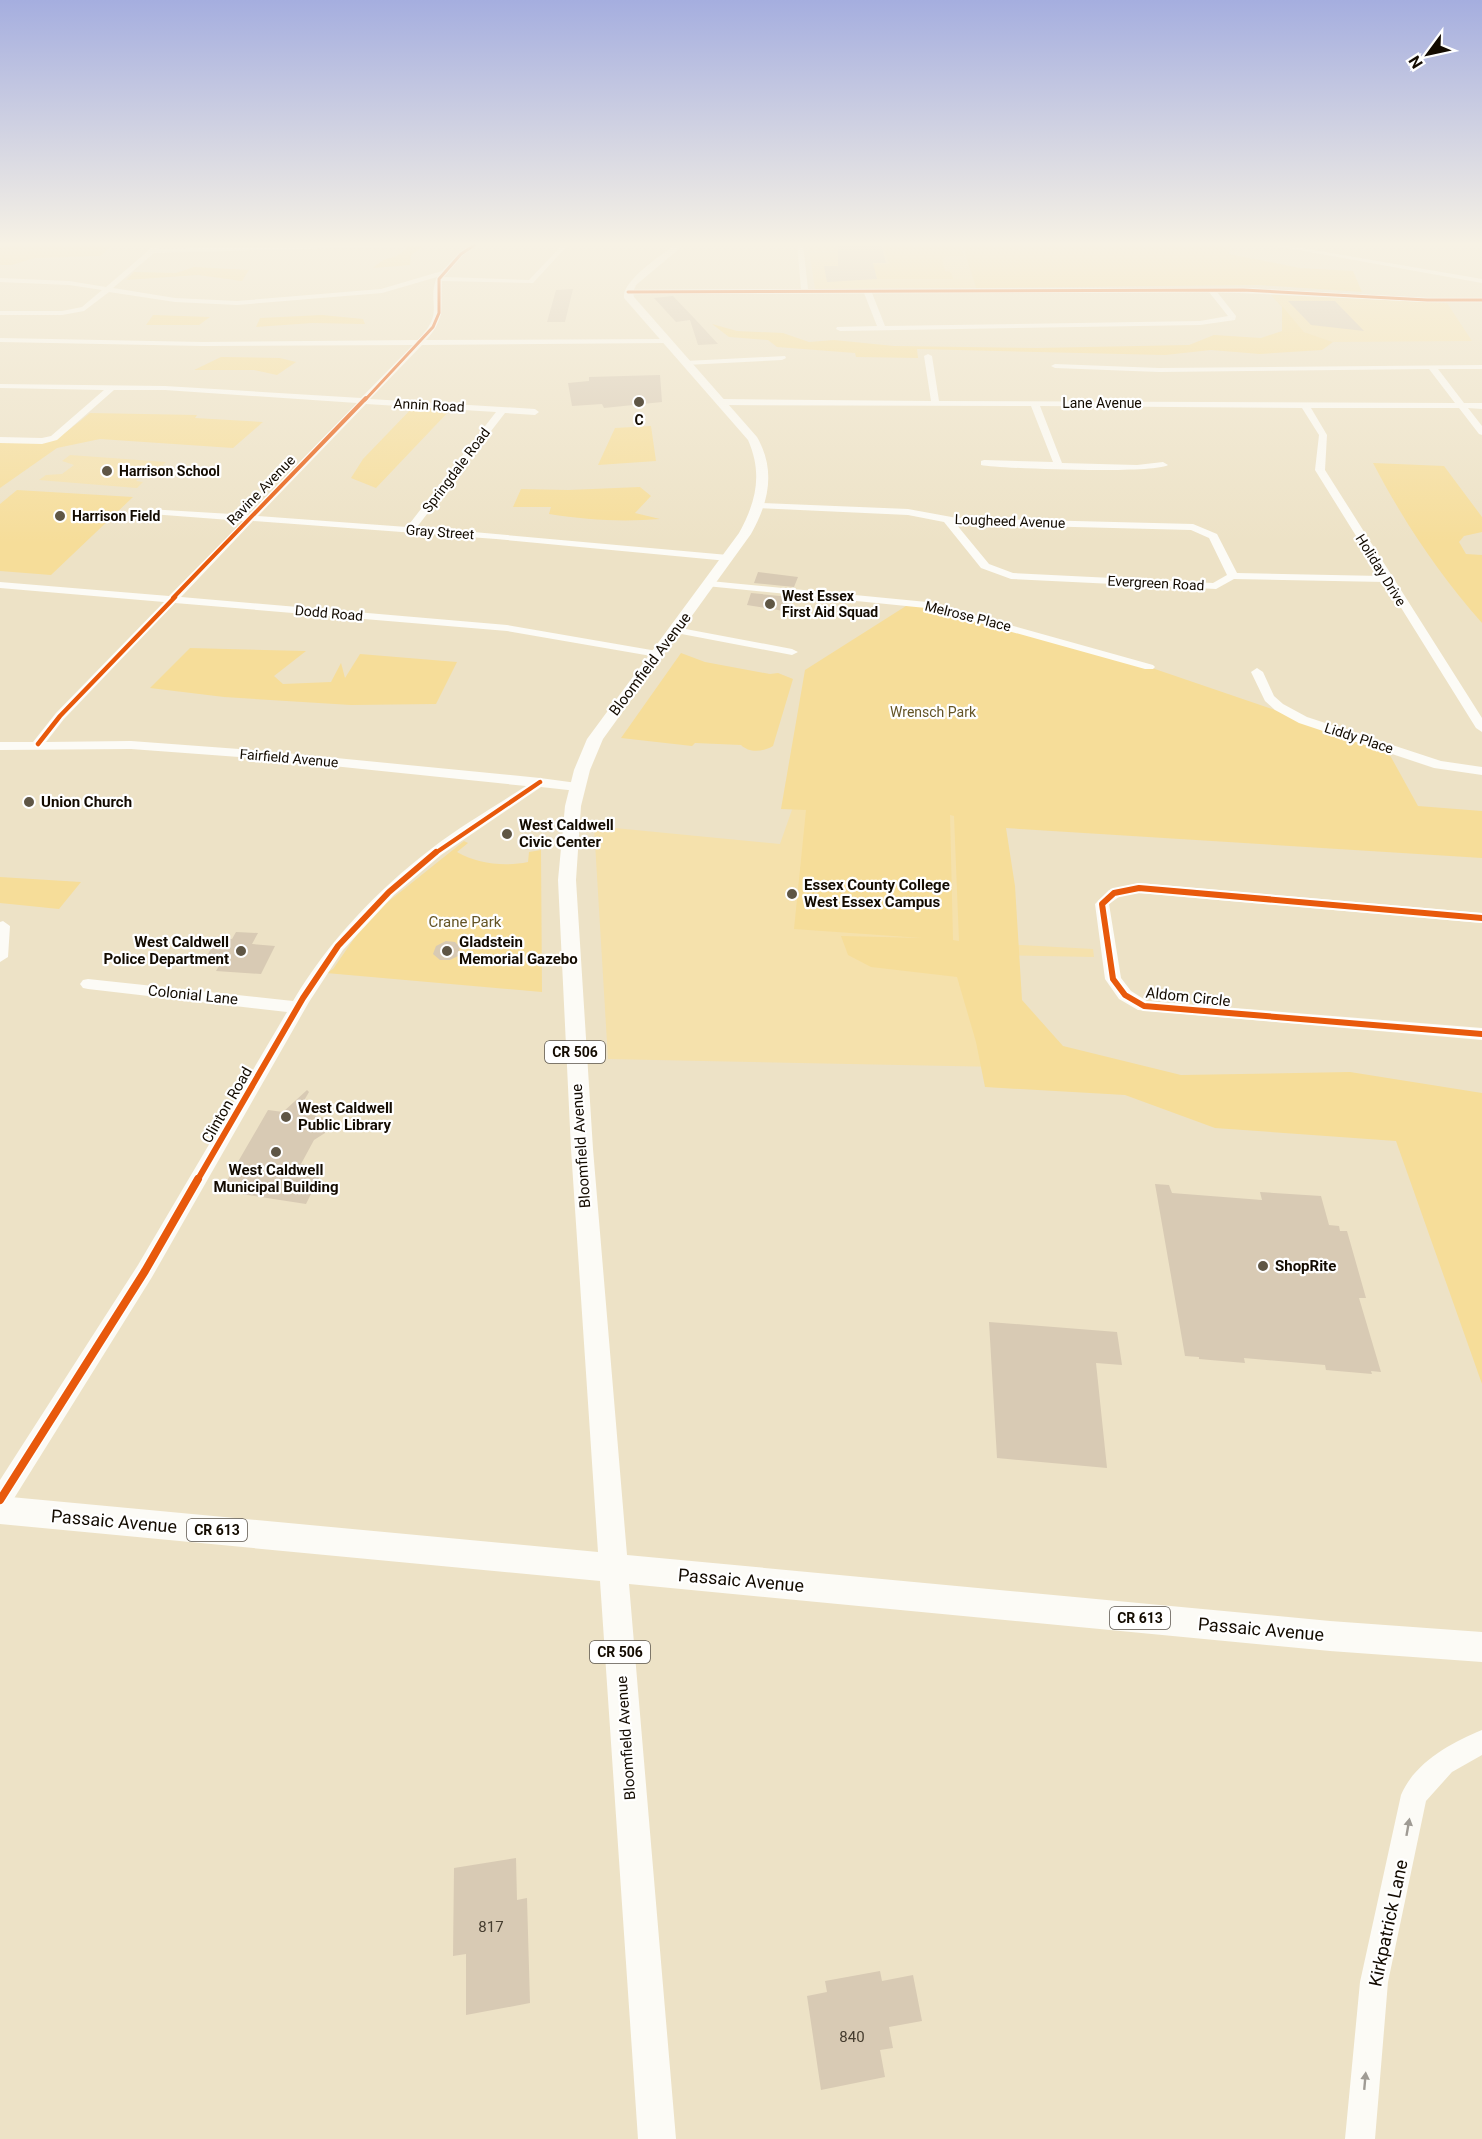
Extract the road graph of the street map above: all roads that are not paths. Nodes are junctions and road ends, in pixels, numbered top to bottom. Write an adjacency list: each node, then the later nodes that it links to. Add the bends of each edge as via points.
1 (194, 344): 2 (street)
2 (242, 344)
3 (418, 344): 13 (street, Ravine Avenue)
4 (669, 344): 7 (main road, Bloomfield Avenue / CR 506)
5 (928, 356): 15 (street)
6 (782, 358): 7 (street)
7 (686, 363): 14 (main road, Bloomfield Avenue / CR 506)
8 (1055, 366): 10 (street, via 1159,370)
9 (1482, 367): 10 (street)
10 (1433, 369): 18 (street)
11 (0, 386): 12 (street, Annin Road)
12 (113, 387): 13 (street, Annin Road); 23 (street, via 54,438)
13 (363, 402): 20 (street, Annin Road); 30 (street, Ravine Avenue)
14 (722, 402): 15 (street, Lane Avenue); 27 (main road, Bloomfield Avenue / CR 506, via 747,431 761,458 764,484)
15 (935, 402): 16 (street, Lane Avenue)
16 (1034, 403): 17 (street, Lane Avenue); 26 (street)
17 (1305, 405): 18 (street, Lane Avenue); 34 (street, Holiday Drive, via 1323,435 1320,470)
18 (1462, 406): 19 (street, Lane Avenue); 22 (street)
19 (1482, 406)
20 (503, 410): 21 (street, Annin Road); 31 (street, Springdale Road)
21 (535, 412)
22 (1482, 432)
23 (0, 440)
24 (984, 463): 26 (street)
25 (1163, 465): 26 (street)
26 (1059, 466)
27 (760, 506): 29 (street, Lougheed Avenue, via 908,512); 32 (main road, Bloomfield Avenue / CR 506)
28 (151, 511): 30 (street, Gray Street)
29 (947, 519): 33 (street, Lougheed Avenue, via 1193,527 1214,536); 33 (street, Evergreen Road, via 985,566 1011,576 1216,586)
30 (251, 520): 31 (street, Gray Street); 37 (street, Ravine Avenue)
31 (410, 530): 32 (street, Gray Street)
32 (728, 558): 35 (main road, Bloomfield Avenue / CR 506)
33 (1233, 576): 34 (street, Evergreen Road)
34 (1386, 579): 43 (street, Holiday Drive)
35 (710, 584): 38 (main road, Bloomfield Avenue / CR 506); 41 (street, Melrose Place, via 927,605)
36 (0, 585): 37 (street, Dodd Road)
37 (173, 599): 40 (street, Dodd Road, via 507,628); 44 (street, Ravine Avenue)
38 (675, 630): 39 (street); 40 (main road, Bloomfield Avenue / CR 506)
39 (792, 652)
40 (657, 654): 48 (main road, Bloomfield Avenue / CR 506, via 595,739)
41 (1149, 667)
42 (1257, 672): 46 (street, Liddy Place, via 1269,698 1303,720 1439,765)
43 (1482, 728)
44 (38, 744): 45 (street, Fairfield Avenue); 47 (street, Fairfield Avenue, via 131,745 265,755)
45 (0, 746)
46 (1482, 771)
47 (540, 782): 48 (street, Fairfield Avenue); 53 (street, Clinton Road, via 460,834 389,892 338,946)
48 (577, 787): 57 (main road, Bloomfield Avenue / CR 506, via 567,880 576,1066)
49 (1482, 918): 54 (street, Aldom Circle, via 1139,888 1114,891 1102,903 1113,979 1125,995 1144,1006)
50 (3, 926): 51 (street)
51 (0, 957)
52 (88, 984): 53 (street, Colonial Lane)
53 (297, 1007): 55 (street, Clinton Road, via 145,1271)
54 (1482, 1034)
55 (0, 1500)
56 (0, 1510): 57 (main road, Passaic Avenue / CR 613)
57 (613, 1569): 58 (main road, Passaic Avenue / CR 613); 60 (main road, Bloomfield Avenue / CR 506)
58 (1482, 1647)
59 (1482, 1742): 61 (street, Kirkpatrick Lane, one-way to 59, via 1374,1982 1414,1795 1443,1763)
60 (657, 2139)
61 (1360, 2139)

